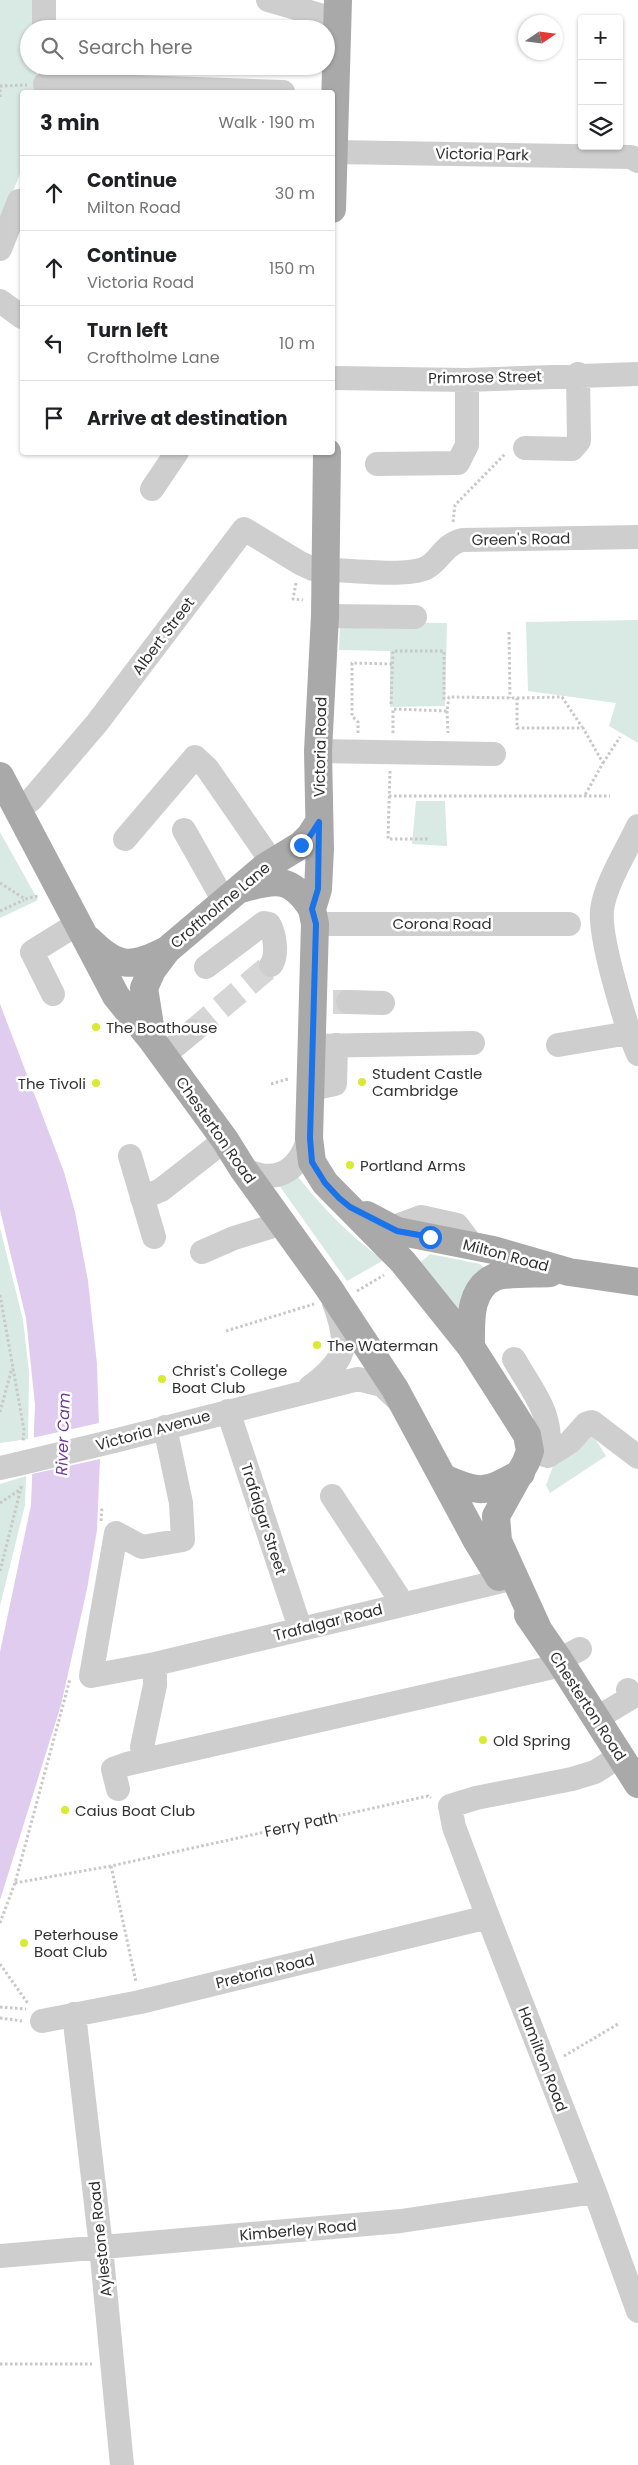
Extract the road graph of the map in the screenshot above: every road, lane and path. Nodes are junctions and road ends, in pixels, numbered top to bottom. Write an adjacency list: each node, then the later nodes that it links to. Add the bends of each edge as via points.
1 (44, 0): 4 (street)
2 (268, 0): 3 (street)
3 (338, 10): 8 (main road)
4 (44, 20)
5 (44, 81): 6 (path); 7 (street)
6 (0, 86): 9 (path)
7 (240, 90)
8 (335, 94)
9 (0, 97)
10 (335, 152): 11 (street, Victoria Park)
11 (636, 156)
12 (19, 209): 13 (street)
13 (0, 249)
14 (0, 301): 15 (street)
15 (20, 316)
16 (578, 374): 17 (street, Primrose Street); 19 (street, Primrose Street); 20 (street, via 579,441 572,449)
17 (638, 374)
18 (335, 378): 19 (street, Primrose Street)
19 (467, 380): 23 (street, via 467,445 458,463)
20 (525, 448): 26 (path, via 507,452 456,505)
21 (175, 455): 24 (street)
22 (327, 455): 27 (main road, Victoria Road)
23 (377, 464)
24 (152, 489)
25 (638, 537): 26 (street, Green's Road, via 462,540)
26 (451, 543): 27 (street, Green's Road, via 427,568 409,572)
27 (312, 566): 28 (main road, Victoria Road); 28 (path, via 293,599); 50 (street, Albert Street, via 244,529 97,723 32,799)
28 (316, 608): 29 (street); 42 (main road, Victoria Road)
29 (415, 617)
30 (509, 632): 32 (path)
31 (392, 664): 34 (path, via 393,652 444,651); 35 (path); 40 (path, via 352,663 352,716 358,722)
32 (510, 698): 33 (path); 36 (path, via 449,697)
33 (517, 698): 37 (path, via 562,697); 37 (path, via 517,728)
34 (444, 700)
35 (391, 704)
36 (447, 711): 38 (path, via 393,709 393,733); 39 (path)
37 (583, 728): 44 (path)
38 (387, 733)
39 (448, 735)
40 (358, 736)
41 (620, 737): 44 (path)
42 (318, 751): 43 (street); 51 (main road, Victoria Road)
43 (494, 754)
44 (603, 763): 47 (path)
45 (390, 770): 48 (path)
46 (0, 776): 50 (main road, Chesterton Road)
47 (585, 795): 48 (path); 49 (path)
48 (389, 796): 55 (path, via 388,840)
49 (610, 796)
50 (18, 810): 64 (main road, Chesterton Road)
51 (319, 822): 56 (main road, Croftholme Lane, via 301,845); 62 (main road, Victoria Road, via 318,889)
52 (638, 826): 73 (street, via 602,910 602,930)
53 (184, 830): 59 (street)
54 (125, 839): 56 (street, via 195,757 207,768)
55 (429, 839)
56 (272, 862): 59 (main road, Croftholme Lane)
57 (0, 883): 60 (path)
58 (41, 895): 60 (path)
59 (232, 895): 62 (main road, via 269,881 287,883 304,895); 65 (main road, Croftholme Lane)
60 (25, 899): 61 (path)
61 (0, 911)
62 (314, 916): 63 (street, Corona Road); 69 (main road, Victoria Road)
63 (569, 924)
64 (79, 928): 65 (main road, via 105,957 123,962 143,962); 68 (street, via 32,952); 76 (main road, Chesterton Road, via 116,996)
65 (166, 950): 76 (main road, via 144,988)
66 (270, 965): 67 (street, via 275,956 272,930 269,924 264,923)
67 (206, 967)
68 (53, 994)
69 (332, 1002): 70 (street); 74 (main road, Victoria Road)
70 (383, 1002)
71 (194, 1031): 76 (street)
72 (474, 1043): 74 (street)
73 (634, 1044): 75 (street)
74 (324, 1046): 78 (main road, Victoria Road)
75 (558, 1046)
76 (158, 1048): 80 (main road, Chesterton Road)
77 (270, 1084): 78 (path)
78 (300, 1084): 79 (main road, Victoria Road)
79 (310, 1138): 82 (street, via 304,1156 284,1172 268,1177); 84 (main road, Victoria Road, via 312,1162 320,1176)
80 (225, 1140): 82 (main road, Chesterton Road); 83 (street, via 161,1190)
81 (130, 1156): 83 (street)
82 (243, 1169): 85 (main road, Chesterton Road)
83 (142, 1198): 86 (street)
84 (350, 1207): 89 (main road, Milton Road, via 391,1228 472,1245); 94 (main road, via 403,1262)
85 (283, 1223): 87 (street); 91 (main road, Chesterton Road)
86 (154, 1237)
87 (202, 1252)
88 (388, 1272): 91 (path)
89 (569, 1272): 90 (main road, Milton Road); 94 (main road, via 496,1276 481,1288 474,1302)
90 (638, 1282)
91 (338, 1293): 93 (path); 97 (street, via 343,1346 341,1358); 98 (main road, Chesterton Road)
92 (0, 1295): 96 (path)
93 (226, 1331)
94 (471, 1348): 104 (main road, via 527,1435)
95 (514, 1359): 104 (street, via 548,1418 551,1436)
96 (13, 1365): 100 (path); 102 (path)
97 (305, 1391): 98 (street, Victoria Avenue, via 358,1378 382,1385); 99 (street, Victoria Avenue)
98 (402, 1404): 106 (main road, Chesterton Road)
99 (228, 1410): 101 (street, Victoria Avenue); 112 (street, Trafalgar Street)
100 (0, 1412)
101 (165, 1426): 105 (street, Victoria Avenue, bridge); 115 (street, Trafalgar Road, via 181,1503 183,1540 142,1548 116,1533 91,1676)
102 (24, 1430)
103 (638, 1456): 104 (street, via 592,1422 586,1424 570,1442)
104 (533, 1460): 106 (main road, via 493,1488 471,1490); 113 (main road, via 496,1516 498,1541)
105 (9, 1466)
106 (444, 1478): 110 (main road, Chesterton Road, via 476,1541)
107 (332, 1496): 111 (street)
108 (0, 1503): 109 (path, via 21,1489)
109 (0, 1571)
110 (502, 1581): 111 (street, Trafalgar Road); 113 (main road, Chesterton Road)
111 (403, 1604): 112 (street, Trafalgar Road)
112 (300, 1628): 115 (street, Trafalgar Road)
113 (538, 1629): 114 (main road, Chesterton Road)
114 (567, 1658): 118 (main road, Chesterton Road); 122 (street, via 127,1764 113,1769)
115 (155, 1664): 119 (street, via 155,1686)
116 (70, 1679): 125 (path)
117 (630, 1694): 118 (street)
118 (596, 1718): 120 (main road, Chesterton Road)
119 (142, 1747)
120 (620, 1756): 121 (main road, Chesterton Road); 123 (street, via 595,1772 572,1779)
121 (638, 1784)
122 (118, 1788)
123 (450, 1806): 124 (path, Ferry Path, via 428,1796); 126 (street, Hamilton Road, via 454,1827)
124 (111, 1866): 125 (path, Ferry Path); 129 (path)
125 (15, 1883): 127 (path)
126 (488, 1917): 129 (street, Pretoria Road); 134 (street, Hamilton Road)
127 (0, 1923)
128 (0, 1964): 130 (path, via 32,2009)
129 (140, 2002): 131 (street, Pretoria Road)
130 (0, 2007)
131 (74, 2014): 132 (street, Pretoria Road); 136 (street, Aylestone Road)
132 (42, 2021)
133 (618, 2024): 134 (path)
134 (546, 2066): 135 (street, Hamilton Road)
135 (595, 2192): 136 (street, Kimberley Road, via 401,2221); 138 (street, Hamilton Road)
136 (101, 2247): 137 (street, Kimberley Road); 140 (street, Aylestone Road)
137 (0, 2256)
138 (638, 2311)
139 (0, 2364): 140 (path)
140 (113, 2364): 141 (street, Aylestone Road)
141 (122, 2465)

